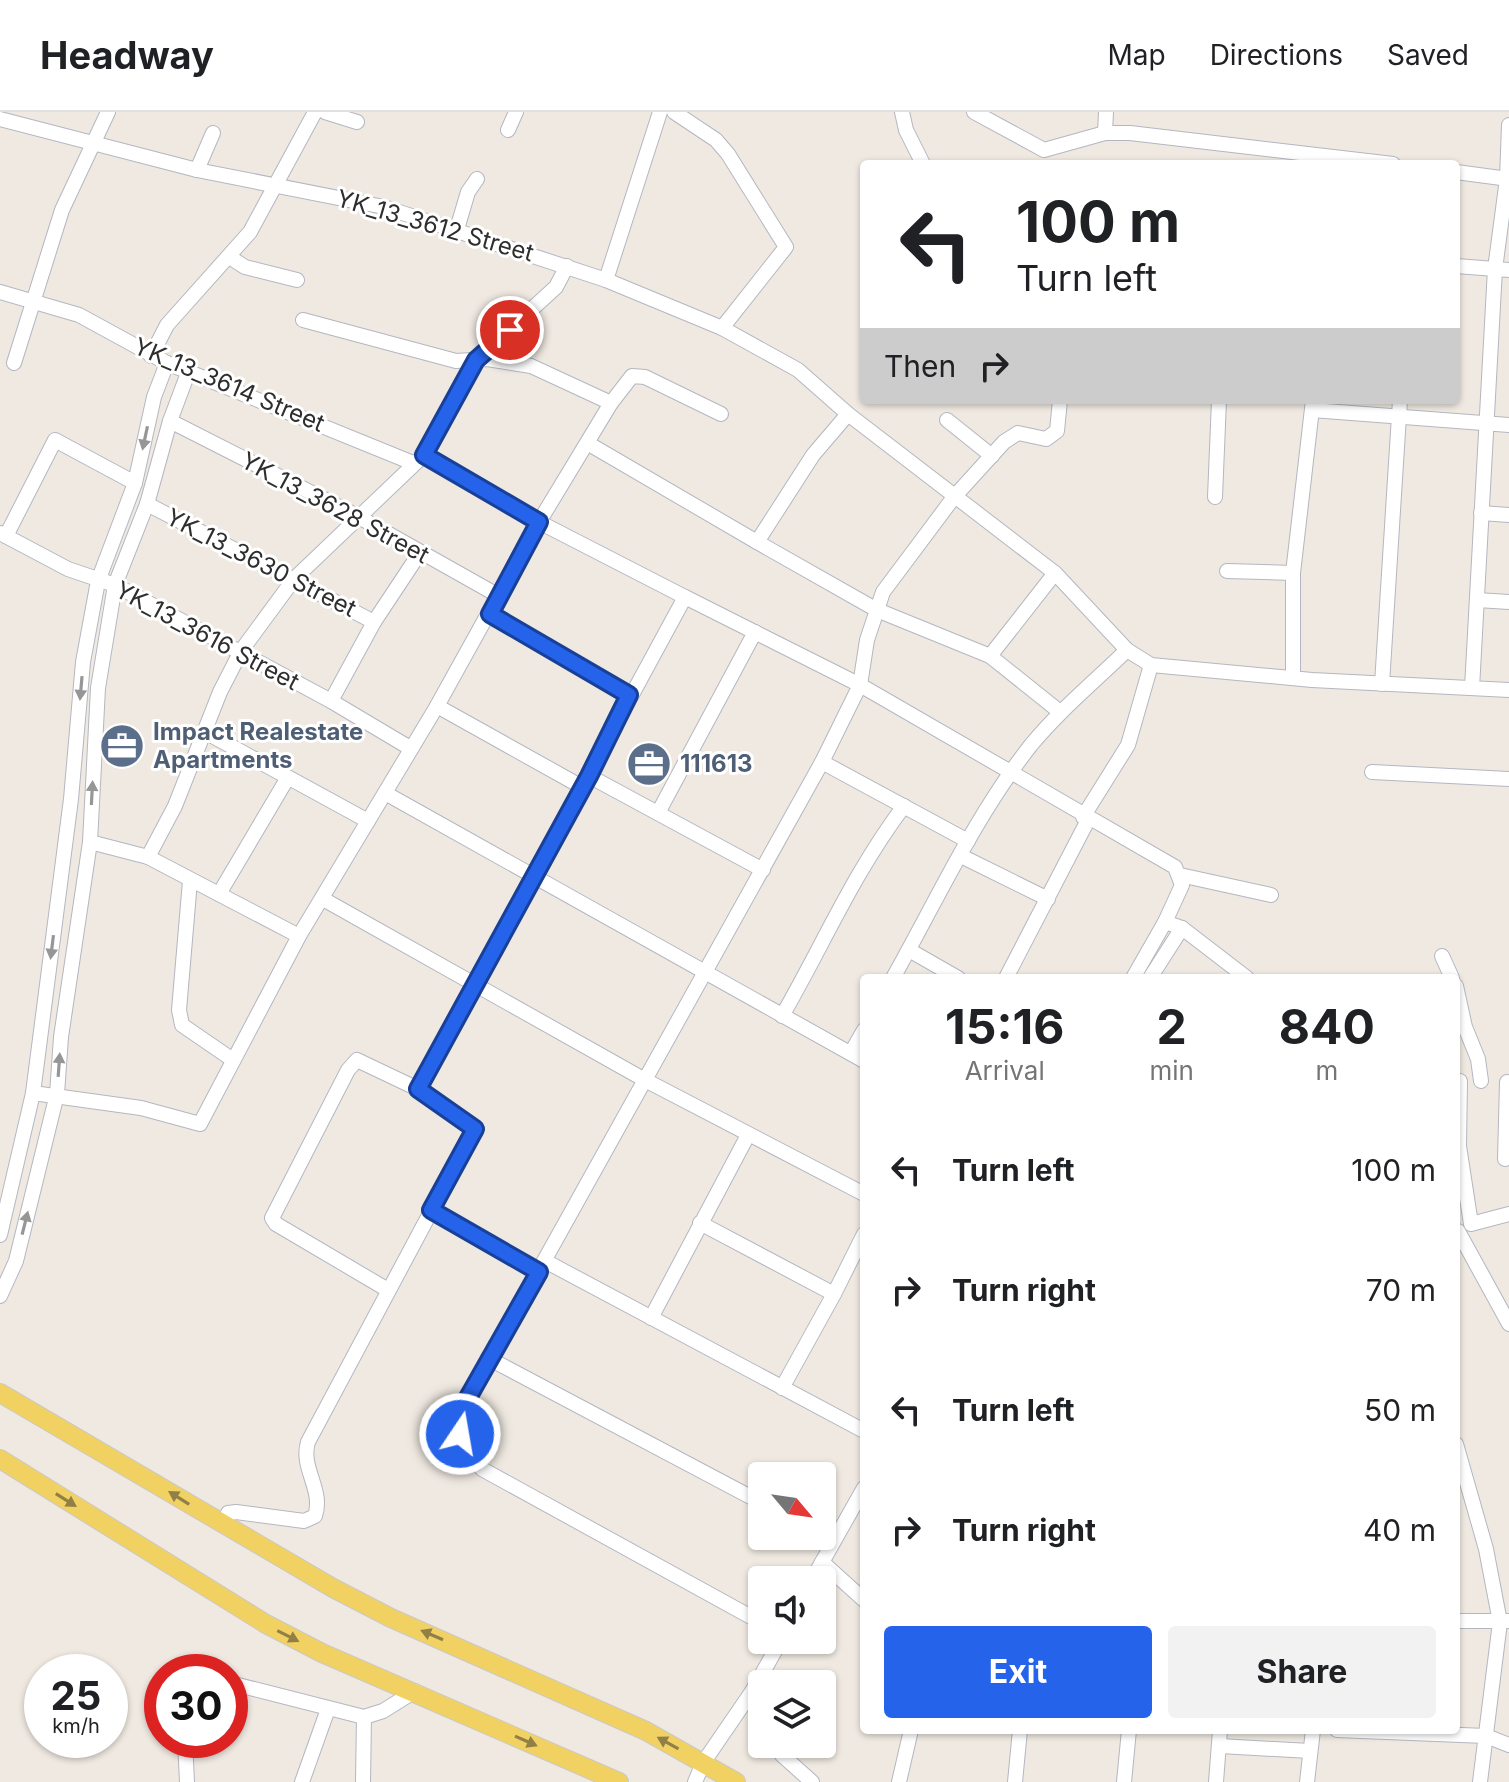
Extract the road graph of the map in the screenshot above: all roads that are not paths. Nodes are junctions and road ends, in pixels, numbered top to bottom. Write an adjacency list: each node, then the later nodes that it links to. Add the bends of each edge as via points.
1 (108, 112): 16 (street)
2 (315, 112): 23 (street)
3 (325, 112): 11 (street)
4 (516, 112): 13 (street)
5 (660, 112): 30 (street)
6 (674, 112): 34 (street, via 728,154 786,247)
7 (902, 112): 17 (street)
8 (974, 112): 15 (street, via 1044,150)
9 (1106, 112): 15 (street)
10 (0, 119): 16 (street, YK_13_3612 Street)
11 (357, 122)
12 (1509, 125): 22 (street)
13 (508, 130)
14 (213, 133): 19 (street)
15 (1105, 133): 18 (street)
16 (92, 142): 19 (street, YK_13_3612 Street); 32 (street, via 62,210)
17 (921, 160)
18 (1330, 160)
19 (197, 170): 23 (street, YK_13_3612 Street)
20 (1460, 173): 22 (street)
21 (477, 179): 24 (street)
22 (1508, 179): 28 (street)
23 (277, 187): 24 (street, YK_13_3612 Street, via 333,194); 25 (street)
24 (457, 229): 26 (street, YK_13_3612 Street)
25 (231, 258): 29 (street, via 245,267); 35 (street, via 167,325)
26 (567, 266): 30 (street, YK_13_3612 Street); 36 (street, via 556,287)
27 (1460, 266): 28 (street)
28 (1502, 270): 50 (street)
29 (297, 280)
30 (606, 280): 34 (street, YK_13_3612 Street)
31 (0, 292): 32 (street, YK_13_3614 Street)
32 (35, 301): 35 (street, YK_13_3614 Street, via 79,315); 37 (street)
33 (303, 320): 36 (street, via 456,361)
34 (722, 328): 46 (street, YK_13_3612 Street, via 798,370)
35 (151, 356): 38 (street, YK_13_3614 Street)
36 (476, 360): 40 (street, via 531,366); 54 (street)
37 (14, 363)
38 (167, 363): 39 (street, YK_13_3614 Street); 55 (street, one-way to 55)
39 (188, 373): 49 (street); 54 (street, YK_13_3614 Street)
40 (611, 403): 45 (street, via 632,376 645,377); 52 (street)
41 (1060, 404): 53 (street, via 1061,422 1052,436 1012,435)
42 (1219, 404): 57 (street)
43 (1400, 404): 47 (street)
44 (1312, 405): 47 (street); 68 (street)
45 (721, 414)
46 (848, 414): 56 (street, YK_13_3612 Street); 64 (street, via 813,455)
47 (1399, 416): 50 (street); 85 (street)
48 (947, 420): 53 (street)
49 (170, 421): 58 (street); 61 (street, YK_13_3628 Street)
50 (1488, 424): 51 (street); 59 (street)
51 (1509, 425)
52 (589, 444): 62 (street); 64 (street)
53 (992, 456): 56 (street)
54 (418, 459): 61 (street); 62 (street, YK_13_3614 Street)
55 (135, 483): 63 (street, via 55,440); 70 (street)
56 (954, 497): 67 (street, YK_13_3612 Street); 76 (street, via 883,592)
57 (1215, 497)
58 (147, 504): 69 (street, YK_13_3630 Street); 71 (street)
59 (1481, 513): 60 (street); 74 (street)
60 (1509, 515)
61 (357, 516): 65 (street, YK_13_3628 Street); 69 (street)
62 (539, 522): 72 (street); 73 (street, YK_13_3614 Street)
63 (3, 535): 70 (street, YK_13_3616 Street)
64 (757, 542): 76 (street)
65 (419, 554): 72 (street, YK_13_3628 Street); 78 (street)
66 (1227, 571): 68 (street)
67 (1055, 573): 80 (street, YK_13_3612 Street); 82 (street)
68 (1293, 573): 84 (street)
69 (294, 579): 78 (street, YK_13_3630 Street); 81 (street)
70 (98, 581): 71 (street, YK_13_3616 Street); 140 (street, one-way to 140, via 83,662)
71 (115, 585): 81 (street, YK_13_3616 Street); 106 (street, one-way to 71, via 98,688)
72 (499, 596): 77 (street)
73 (685, 597): 79 (street, YK_13_3614 Street); 89 (street)
74 (1477, 600): 75 (street); 87 (street)
75 (1509, 602)
76 (877, 610): 82 (street); 86 (street)
77 (490, 614): 89 (street); 91 (street)
78 (374, 622): 90 (street)
79 (755, 632): 86 (street, YK_13_3614 Street); 103 (street)
80 (1127, 650): 83 (street, YK_13_3612 Street); 92 (street)
81 (241, 651): 90 (street, YK_13_3616 Street); 93 (street)
82 (990, 656): 92 (street)
83 (1151, 665): 84 (street); 104 (street, via 1128,745)
84 (1293, 678): 85 (street)
85 (1382, 684): 87 (street)
86 (860, 685): 95 (street); 96 (street, YK_13_3614 Street)
87 (1472, 688): 88 (street)
88 (1509, 690)
89 (629, 695): 100 (street)
90 (331, 701): 94 (street, YK_13_3616 Street)
91 (437, 706): 94 (street); 100 (street)
92 (1060, 712): 96 (street)
93 (207, 733): 98 (street); 108 (street)
94 (410, 748): 101 (street)
95 (822, 762): 102 (street); 109 (street)
96 (1012, 771): 104 (street, YK_13_3614 Street); 107 (street)
97 (1372, 772): 99 (street)
98 (287, 779): 105 (street); 113 (street)
99 (1509, 779)
100 (586, 782): 103 (street); 110 (street)
101 (385, 793): 105 (street); 110 (street)
102 (904, 806): 107 (street); 132 (street, via 847,892)
103 (658, 813): 109 (street)
104 (1085, 818): 111 (street, YK_13_3614 Street, via 1175,867); 116 (street)
105 (368, 821): 115 (street)
106 (90, 842): 108 (street); 141 (street, one-way to 106)
107 (964, 848): 116 (street); 120 (street)
108 (148, 857): 112 (street)
109 (763, 870): 122 (street)
110 (533, 874): 122 (street); 130 (street)
111 (1180, 875): 114 (street, YK_13_3614 Street); 117 (street, via 1182,885)
112 (190, 881): 113 (street); 134 (street, via 182,1025)
113 (219, 894): 119 (street)
114 (1271, 895)
115 (323, 899): 119 (street); 130 (street)
116 (1048, 899): 125 (street)
117 (1165, 922): 118 (street); 126 (street)
118 (1182, 928): 127 (street); 128 (street)
119 (299, 936): 134 (street)
120 (909, 950): 123 (street); 124 (street)
121 (1442, 956): 129 (street)
122 (706, 973): 132 (street); 135 (street)
123 (895, 974)
124 (951, 974)
125 (1008, 974)
126 (1135, 974)
127 (1157, 974)
128 (1242, 974)
129 (1450, 974)
130 (474, 986): 135 (street); 139 (street)
131 (1460, 1004): 137 (street)
132 (782, 1016): 133 (street)
133 (858, 1057)
134 (233, 1060): 141 (street, via 200,1124)
135 (645, 1080): 142 (street); 152 (street)
136 (1460, 1080): 137 (street)
137 (1481, 1081): 138 (street)
138 (1508, 1082): 143 (street)
139 (418, 1089): 146 (street, via 475,1129); 153 (street, via 364,1061 353,1063 272,1218)
140 (33, 1093): 141 (street); 150 (street)
141 (57, 1094): 155 (street, one-way to 141, via 16,1261)
142 (748, 1135): 145 (street); 148 (street)
143 (1505, 1159)
144 (1460, 1188): 149 (street)
145 (860, 1192)
146 (431, 1210): 152 (street); 153 (street)
147 (1509, 1214): 149 (street)
148 (700, 1223): 154 (street); 156 (street)
149 (1462, 1229): 157 (street)
150 (0, 1235)
151 (860, 1242): 154 (street)
152 (542, 1266): 156 (street); 158 (street)
153 (388, 1290): 166 (street, via 304,1455 317,1492 315,1516 304,1521 236,1512 228,1513)
154 (834, 1294): 159 (street)
155 (0, 1296)
156 (651, 1318): 159 (street)
157 (1509, 1324)
158 (488, 1358): 165 (street); 172 (street, via 459,1420 463,1449 471,1460)
159 (782, 1388): 161 (street)
160 (0, 1393): 166 (main road, one-way to 160)
161 (860, 1429)
162 (1460, 1458): 174 (street)
163 (0, 1459): 176 (main road, one-way to 176, via 266,1624)
164 (860, 1494): 167 (street)
165 (748, 1496)
166 (222, 1524): 192 (main road, one-way to 166, via 646,1731 391,1618)
167 (836, 1527)
168 (825, 1550): 169 (street)
169 (822, 1562): 170 (street); 171 (street)
170 (820, 1566)
171 (860, 1596)
172 (748, 1615)
173 (1460, 1621): 174 (street)
174 (1504, 1622): 186 (street)
175 (248, 1688): 178 (street)
176 (415, 1691): 179 (street); 196 (main road, one-way to 196)
177 (748, 1697): 192 (street)
178 (328, 1709): 179 (street); 194 (street)
179 (364, 1717): 195 (street)
180 (910, 1734): 200 (street)
181 (1020, 1734): 201 (street)
182 (1129, 1734): 202 (street)
183 (1220, 1734): 188 (street)
184 (1312, 1734): 189 (street)
185 (1436, 1734): 186 (street)
186 (1486, 1736): 187 (street); 205 (street)
187 (1509, 1745)
188 (1220, 1746): 189 (street); 203 (street)
189 (1310, 1751): 204 (street)
190 (186, 1758): 193 (street)
191 (785, 1758): 199 (street)
192 (703, 1763): 197 (street); 198 (main road)
193 (187, 1782)
194 (302, 1782)
195 (363, 1782)
196 (619, 1782)
197 (695, 1782)
198 (736, 1782)
199 (812, 1782)
200 (899, 1782)
201 (1015, 1782)
202 (1124, 1782)
203 (1216, 1782)
204 (1307, 1782)
205 (1480, 1782)

